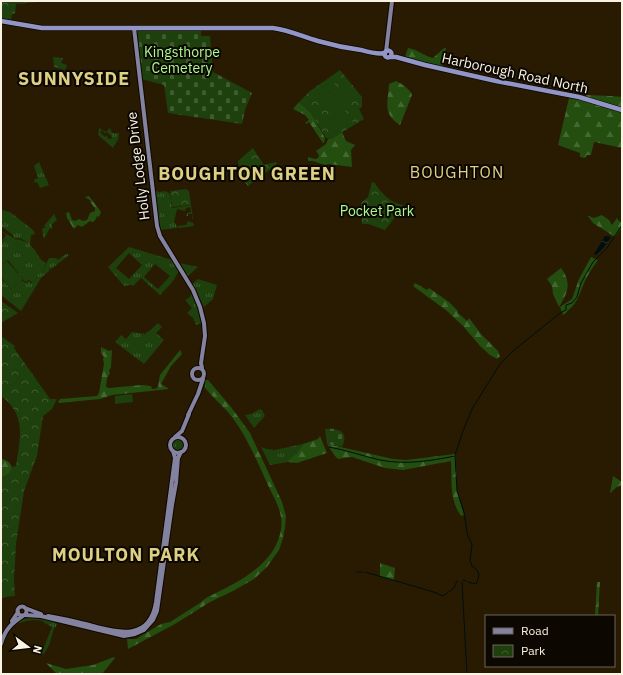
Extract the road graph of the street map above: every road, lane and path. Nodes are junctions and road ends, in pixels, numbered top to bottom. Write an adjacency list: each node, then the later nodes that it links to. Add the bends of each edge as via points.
1 (392, 1): 4 (main road)
2 (1, 21): 3 (highway, via 42,28)
3 (134, 28): 4 (highway, Harborough Road North, via 278,28 319,41); 6 (main road, Holly Lodge Drive, via 157,226 161,238 193,290 201,309 205,338)
4 (388, 54): 5 (highway, Harborough Road North, via 496,81 579,97)
5 (622, 110)
6 (201, 363): 7 (main road); 8 (main road, Holly Lodge Drive)
7 (196, 368): 8 (main road); 10 (main road, via 192,372)
8 (202, 368): 9 (main road)
9 (203, 379): 10 (main road); 11 (main road)
10 (196, 381): 11 (main road)
11 (200, 390): 12 (main road)
12 (182, 431): 13 (main road); 14 (main road)
13 (175, 437): 14 (main road); 15 (main road, via 170,444)
14 (184, 438): 16 (main road, via 186,447)
15 (173, 451): 16 (main road); 18 (main road, via 175,458)
16 (181, 452): 17 (main road)
17 (172, 505): 18 (main road); 25 (main road, via 155,617 147,628 134,634 121,635)
18 (167, 521): 24 (main road, via 155,607 148,623 138,630 125,633)
19 (25, 608): 20 (main road, via 21,607); 21 (main road, via 27,611); 24 (main road)
20 (18, 612): 21 (main road); 26 (main road)
21 (24, 615): 22 (main road); 23 (main road)
22 (41, 616): 23 (main road, via 24,617); 25 (main road)
23 (16, 621): 27 (main road, via 5,632)
24 (82, 623): 25 (main road)
25 (100, 631)
26 (1, 636)
27 (1, 644)

